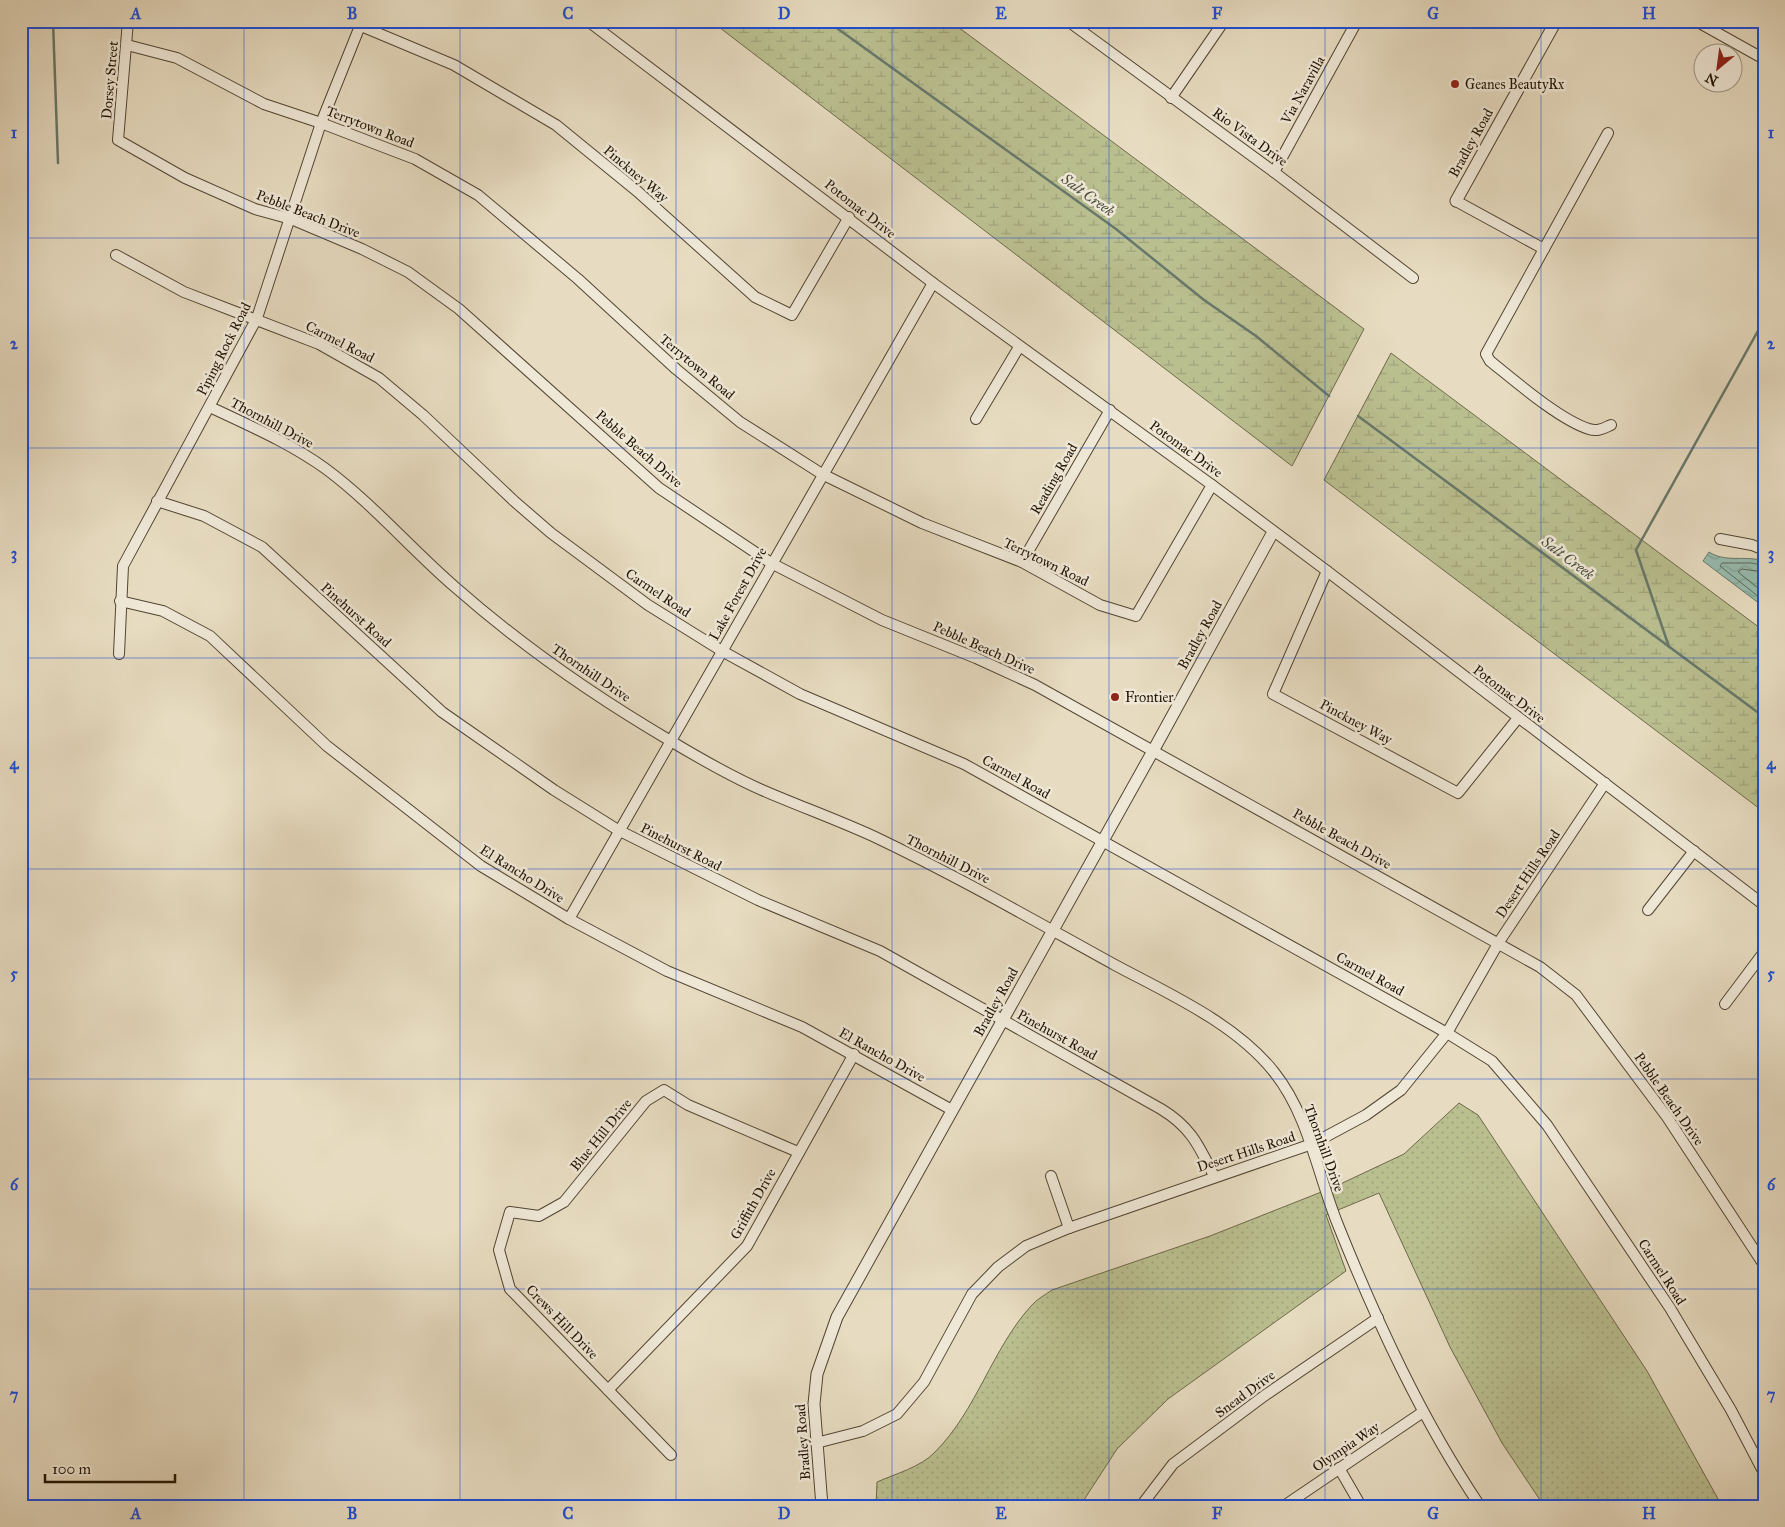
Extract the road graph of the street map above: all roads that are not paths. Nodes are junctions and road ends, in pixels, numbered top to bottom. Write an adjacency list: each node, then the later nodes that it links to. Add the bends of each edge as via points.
1 (128, 21): 10 (street, Dorsey Street)
2 (349, 21): 9 (street, Pinckney Way)
3 (588, 21): 18 (street, Potomac Drive)
4 (1224, 21): 12 (street)
5 (1357, 21): 16 (street, Via Naravilla)
6 (1556, 21): 17 (street, Bradley Road)
7 (1696, 21): 11 (street)
8 (1071, 22): 12 (street, Rio Vista Drive)
9 (361, 23): 13 (street, Piping Rock Road); 18 (street, Pinckney Way, via 454,65 556,125 637,191 755,297 792,315)
10 (127, 45): 13 (street, Terrytown Road, via 177,58 264,104); 15 (street, Dorsey Street)
11 (1764, 59)
12 (1171, 98): 16 (street, Rio Vista Drive)
13 (321, 123): 19 (street, Piping Rock Road); 30 (street, Terrytown Road, via 415,159 478,195 733,416)
14 (1608, 133): 20 (street)
15 (118, 140): 19 (street, Pebble Beach Drive, via 185,178 254,209)
16 (1274, 172): 22 (street, Rio Vista Drive)
17 (1456, 201): 20 (street)
18 (849, 218): 23 (street, Potomac Drive)
19 (291, 220): 24 (street, Piping Rock Road); 37 (street, Pebble Beach Drive, via 408,272 459,309 659,488)
20 (1544, 250): 29 (street, via 1486,354 1490,361 1567,417 1589,429 1599,430)
21 (116, 255): 24 (street, Carmel Road, via 184,292)
22 (1413, 278)
23 (933, 283): 25 (street, Potomac Drive); 30 (street, Lake Forest Drive)
24 (257, 318): 26 (street, Piping Rock Road); 40 (street, Carmel Road, via 319,344 379,378 551,534 648,605)
25 (1018, 347): 27 (street, Potomac Drive); 28 (street)
26 (210, 407): 32 (street, Piping Rock Road); 43 (street, Thornhill Drive, via 290,445 324,468 349,487 456,588 557,668)
27 (1110, 410): 31 (street, Potomac Drive); 36 (street, Reading Road)
28 (976, 419)
29 (1611, 425)
30 (822, 474): 36 (street, Terrytown Road, via 922,523); 37 (street, Lake Forest Drive)
31 (1212, 485): 33 (street, Potomac Drive); 36 (street, Terrytown Road, via 1136,616 1100,605)
32 (157, 501): 39 (street, Piping Rock Road, via 122,566); 46 (street, Pinehurst Road, via 204,516 262,547 442,712)
33 (1273, 532): 38 (street, Potomac Drive); 44 (street, Bradley Road)
34 (1720, 539): 35 (street)
35 (1764, 550)
36 (1022, 562)
37 (771, 563): 40 (street, Lake Forest Drive); 44 (street, Pebble Beach Drive, via 882,620 1035,685)
38 (1327, 571): 42 (street, Potomac Drive); 42 (street, Pinckney Way, via 1273,694 1458,793)
39 (120, 601): 41 (street, Piping Rock Road); 51 (street, El Rancho Drive, via 163,611 210,636 327,746 482,866)
40 (722, 651): 43 (street, Lake Forest Drive); 47 (street, Carmel Road, via 800,694 964,764)
41 (119, 654)
42 (1518, 718): 45 (street, Potomac Drive)
43 (670, 741): 46 (street, Lake Forest Drive); 52 (street, Thornhill Drive, via 757,788 870,834 943,870)
44 (1154, 751): 47 (street, Bradley Road); 53 (street, Pebble Beach Drive)
45 (1606, 783): 48 (street, Potomac Drive); 53 (street, Desert Hills Road)
46 (618, 830): 51 (street, Lake Forest Drive); 56 (street, Pinehurst Road, via 758,900 880,951)
47 (1103, 841): 52 (street, Bradley Road); 57 (street, Carmel Road)
48 (1694, 851): 49 (street, Potomac Drive); 50 (street)
49 (1764, 905)
50 (1648, 910)
51 (569, 919): 58 (street, El Rancho Drive, via 667,971 802,1027)
52 (1052, 930): 56 (street, Bradley Road); 60 (street, Thornhill Drive, via 1170,994 1247,1044 1272,1069 1290,1095)
53 (1499, 942): 57 (street, Desert Hills Road); 66 (street, Pebble Beach Drive, via 1540,966 1576,996 1667,1117)
54 (1764, 952): 55 (street)
55 (1725, 1004)
56 (1002, 1021): 59 (street, Bradley Road); 63 (street, Pinehurst Road, via 1179,1120 1194,1135)
57 (1448, 1033): 60 (street, Desert Hills Road, via 1401,1090 1366,1115); 73 (street, Carmel Road, via 1492,1061 1547,1125 1670,1308 1731,1410)
58 (854, 1054): 59 (street, El Rancho Drive); 61 (street, Griffith Drive)
59 (952, 1110): 70 (street, Bradley Road, via 825,1346 817,1374 814,1404)
60 (1312, 1144): 63 (street, Desert Hills Road); 67 (street, Thornhill Drive, via 1334,1214)
61 (798, 1152): 64 (street, Blue Hill Drive, via 688,1105 664,1090 646,1101 564,1202 539,1216); 68 (street, Griffith Drive, via 747,1246)
62 (1051, 1176): 65 (street)
63 (1214, 1176): 65 (street, Desert Hills Road)
64 (510, 1212): 68 (street, Crews Hill Drive, via 499,1250 510,1289)
65 (1069, 1228): 70 (street, Desert Hills Road, via 1026,1246 998,1267 972,1294 924,1382 897,1414 863,1431)
66 (1764, 1264)
67 (1378, 1318): 69 (street, Thornhill Drive); 75 (street, Snead Drive, via 1264,1396 1173,1464)
68 (608, 1390): 71 (street, Crews Hill Drive)
69 (1423, 1412): 72 (street, Olympia Way); 78 (street, Thornhill Drive)
70 (816, 1443): 74 (street, Bradley Road)
71 (671, 1455)
72 (1339, 1468): 76 (street, Olympia Way); 77 (street)
73 (1764, 1473)
74 (822, 1506)
75 (1141, 1506)
76 (1284, 1506)
77 (1361, 1506)
78 (1480, 1506)

